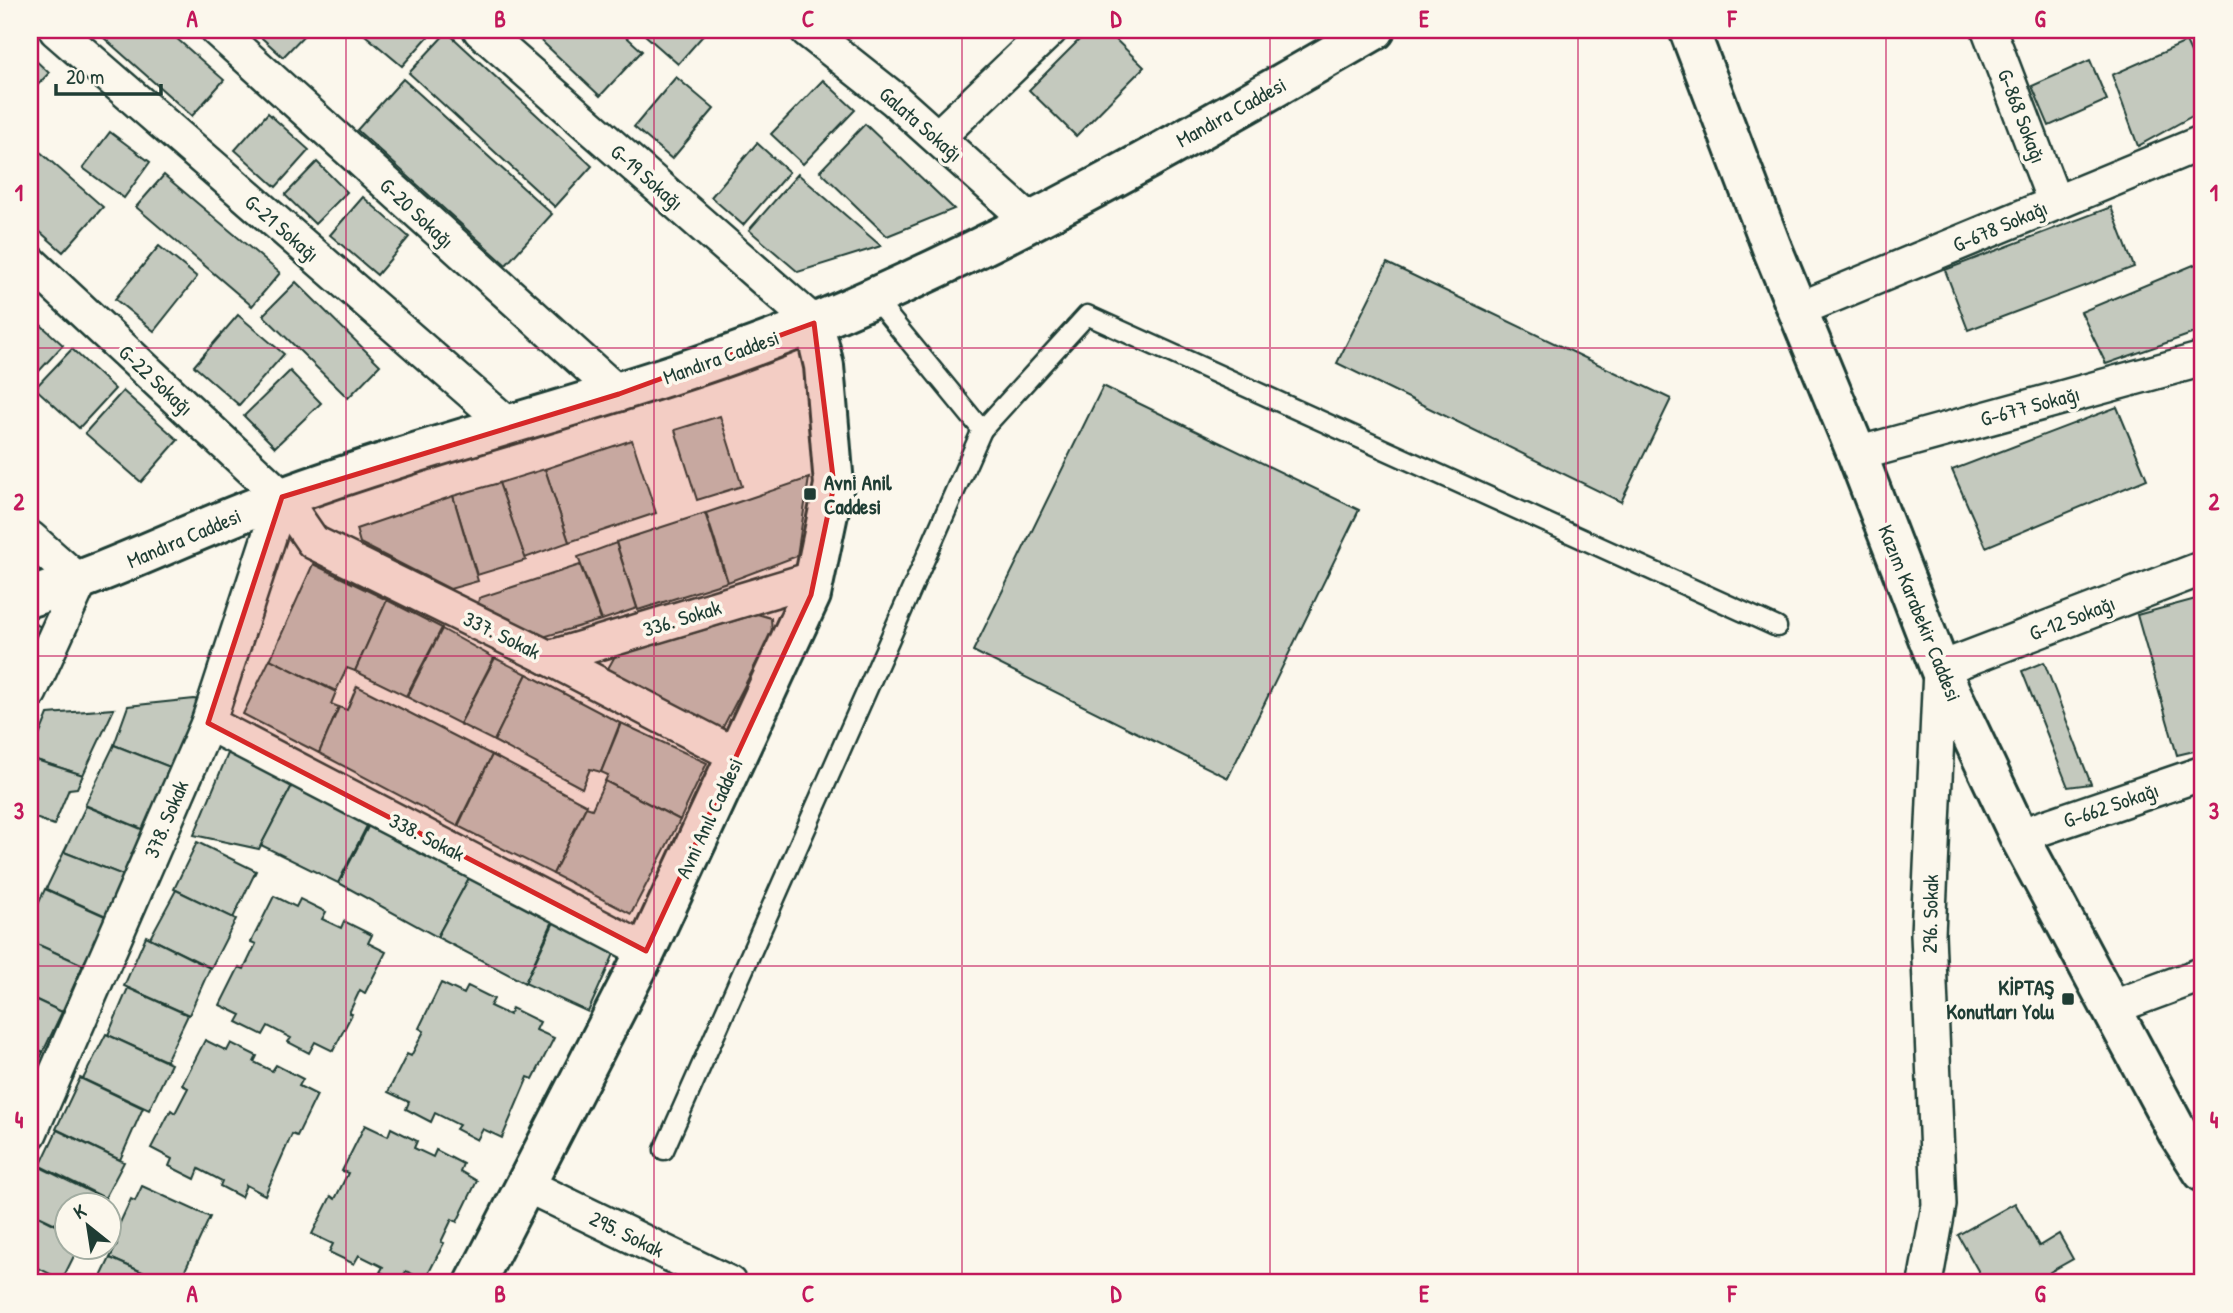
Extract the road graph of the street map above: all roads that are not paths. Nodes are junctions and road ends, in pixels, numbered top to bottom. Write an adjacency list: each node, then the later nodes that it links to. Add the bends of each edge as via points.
1 (56, 30): 19 (street, G-21 Sokağı)
2 (217, 30): 18 (street, G-20 Sokağı)
3 (480, 30): 16 (street, G-19 Sokağı)
4 (807, 30): 9 (street, Galata Sokağı)
5 (1050, 30): 9 (street)
6 (1375, 30): 12 (street, Mandıra Caddesi)
7 (1689, 30): 15 (street, Kazım Karabekir Caddesi)
8 (1989, 30): 11 (street, G-868 Sokağı)
9 (938, 137): 12 (street, Galata Sokağı)
10 (2203, 142): 11 (street, G-678 Sokağı)
11 (2055, 203): 15 (street, G-678 Sokağı)
12 (1031, 222): 14 (street, Mandıra Caddesi)
13 (30, 262): 22 (street, G-22 Sokağı)
14 (873, 297): 16 (street, Mandıra Caddesi); 20 (lane)
15 (1797, 310): 21 (street, Kazım Karabekir Caddesi)
16 (814, 323): 18 (street, Mandıra Caddesi); 25 (street, Avni Anıl Caddesi, via 824,366 834,485)
17 (2203, 359): 21 (street, G-677 Sokağı)
18 (619, 394): 19 (street, Mandıra Caddesi)
19 (510, 426): 22 (street, Mandıra Caddesi)
20 (982, 430): 28 (lane, via 1087,315); 40 (lane)
21 (1857, 454): 30 (street, Kazım Karabekir Caddesi)
22 (282, 497): 26 (street, Mandıra Caddesi); 29 (street, 337. Sokak, via 313,542); 32 (street, 378. Sokak)
23 (30, 538): 26 (street)
24 (2203, 568): 30 (street, G-12 Sokağı)
25 (815, 578): 29 (street, 336. Sokak); 33 (street, Avni Anıl Caddesi)
26 (80, 582): 27 (street, Mandıra Caddesi); 31 (street)
27 (30, 597)
28 (1777, 627)
29 (549, 658): 33 (street, 337. Sokak)
30 (1940, 669): 35 (street, Kazım Karabekir Caddesi); 45 (street, 296. Sokak, via 1928,934 1939,1205)
31 (30, 692)
32 (208, 723): 36 (street, 338. Sokak); 39 (street, 378. Sokak)
33 (738, 756): 36 (street, Avni Anıl Caddesi)
34 (2203, 773): 35 (street, G-662 Sokağı)
35 (2019, 836): 38 (street, Kazım Karabekir Caddesi)
36 (646, 951): 42 (street, Avni Anıl Caddesi)
37 (2203, 974): 38 (street)
38 (2111, 1008): 41 (street, Kazım Karabekir Caddesi)
39 (30, 1133)
40 (664, 1150)
41 (2203, 1172)
42 (526, 1185): 43 (street, Avni Anıl Caddesi); 44 (street, 295. Sokak)
43 (475, 1283)
44 (729, 1283)
45 (1925, 1283)

